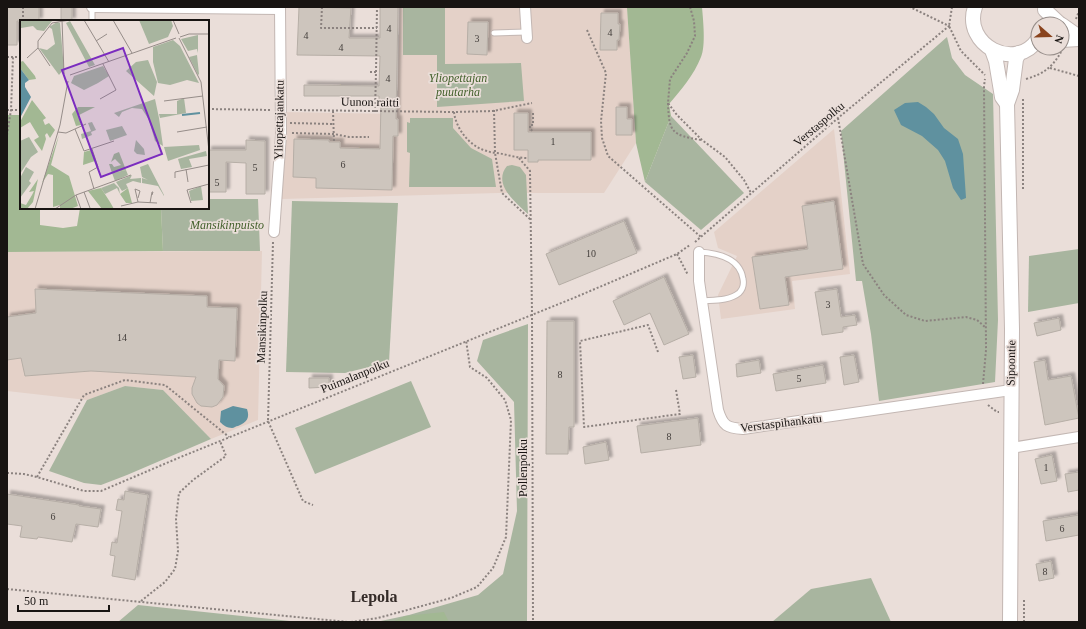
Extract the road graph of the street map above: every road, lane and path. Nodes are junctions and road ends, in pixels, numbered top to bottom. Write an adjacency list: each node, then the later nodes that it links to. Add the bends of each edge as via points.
1 (23, 7): 12 (path)
2 (92, 7): 11 (street); 13 (lane)
3 (322, 7): 16 (path, via 321,28)
4 (377, 7): 16 (path)
5 (524, 7): 20 (street)
6 (690, 7): 33 (path, via 695,36 670,79)
7 (910, 7): 15 (path)
8 (952, 7): 15 (path)
9 (964, 7): 14 (street)
10 (975, 7): 14 (street)
11 (280, 8): 40 (street, Yliopettajankatu)
12 (23, 20)
13 (92, 20)
14 (973, 21): 23 (street, via 976,33)
15 (949, 26): 45 (path, Verstaspolku); 64 (path, via 961,51 986,76)
16 (377, 28): 30 (path)
17 (587, 30): 60 (path, via 606,74 601,121 602,138 608,156)
18 (1070, 32): 21 (street)
19 (494, 33): 20 (lane)
20 (527, 35)
21 (1079, 38)
22 (1030, 47): 24 (street)
23 (992, 50): 24 (street, via 1003,54); 34 (street, Sipoontie, via 1002,97)
24 (1019, 53): 34 (street, Sipoontie)
25 (7, 57): 26 (path)
26 (13, 57): 27 (path); 37 (path)
27 (20, 58)
28 (1050, 68): 31 (path)
29 (370, 72): 30 (path)
30 (376, 72): 42 (path)
31 (1079, 76)
32 (532, 103): 39 (path, Uunon raitti)
33 (668, 103): 52 (path); 52 (path, via 672,131 678,135)
34 (1007, 104): 68 (street, Sipoontie)
35 (209, 109): 40 (path, Uunon raitti)
36 (7, 110): 37 (path)
37 (11, 110): 38 (path); 50 (path)
38 (20, 110)
39 (494, 110): 43 (path, Uunon raitti); 54 (path)
40 (281, 111): 41 (path, Uunon raitti); 48 (street, Yliopettajankatu)
41 (332, 111): 42 (path, Uunon raitti); 46 (path)
42 (376, 112): 43 (path, Uunon raitti)
43 (454, 112): 54 (path, via 466,138 480,148)
44 (533, 113): 47 (path)
45 (838, 118): 57 (path, Verstaspolku); 64 (path, via 863,264 884,295 906,315 925,321 966,316 977,320)
46 (333, 124): 48 (path); 49 (path)
47 (533, 125)
48 (281, 128): 49 (path); 59 (street, Yliopettajankatu)
49 (334, 134): 51 (path); 53 (path)
50 (7, 135)
51 (369, 137)
52 (702, 140): 57 (path, via 724,157 744,180)
53 (334, 142)
54 (496, 153): 55 (path); 58 (path, via 502,193)
55 (519, 158): 56 (path); 58 (path, Pollenpolku, via 530,171)
56 (528, 158)
57 (751, 193): 60 (path, Verstaspolku)
58 (531, 220): 63 (path, Pollenpolku)
59 (274, 232): 70 (path, Mansikinpolku)
60 (701, 237): 63 (path, Puimalanpolku, via 677,254)
61 (699, 252): 62 (street, Verstaspihankatu); 62 (lane, via 729,259 741,270 744,284 738,294)
62 (702, 301): 69 (street, Verstaspihankatu, via 718,410 721,420 732,428 743,429)
63 (532, 314): 65 (path, Puimalanpolku); 82 (path, Pollenpolku)
64 (985, 327): 69 (path, via 986,350)
65 (466, 340): 70 (path, Puimalanpolku); 81 (path, via 470,367 487,378 505,400 511,420 506,537 493,568 477,587 451,598 378,618)
66 (658, 352): 67 (path, via 648,325 580,341 584,427 680,414)
67 (676, 390)
68 (1011, 390): 69 (street, Verstaspihankatu); 74 (street, Sipoontie)
69 (982, 394)
70 (268, 421): 71 (path, Puimalanpolku); 77 (path, via 303,501)
71 (229, 437): 73 (path, Puimalanpolku); 76 (path, via 165,385 125,380 84,394)
72 (1079, 437): 74 (street)
73 (220, 441): 76 (path, Puimalanpolku, via 101,491 84,491); 79 (path, via 226,456 179,492 176,519 178,551 175,569 165,582)
74 (1011, 448): 83 (street, Sipoontie)
75 (7, 473): 76 (path, Puimalanpolku)
76 (37, 477)
77 (313, 505)
78 (7, 589): 79 (path)
79 (140, 602): 80 (path)
80 (348, 622)
81 (351, 622)
82 (532, 622)
83 (1010, 622)

